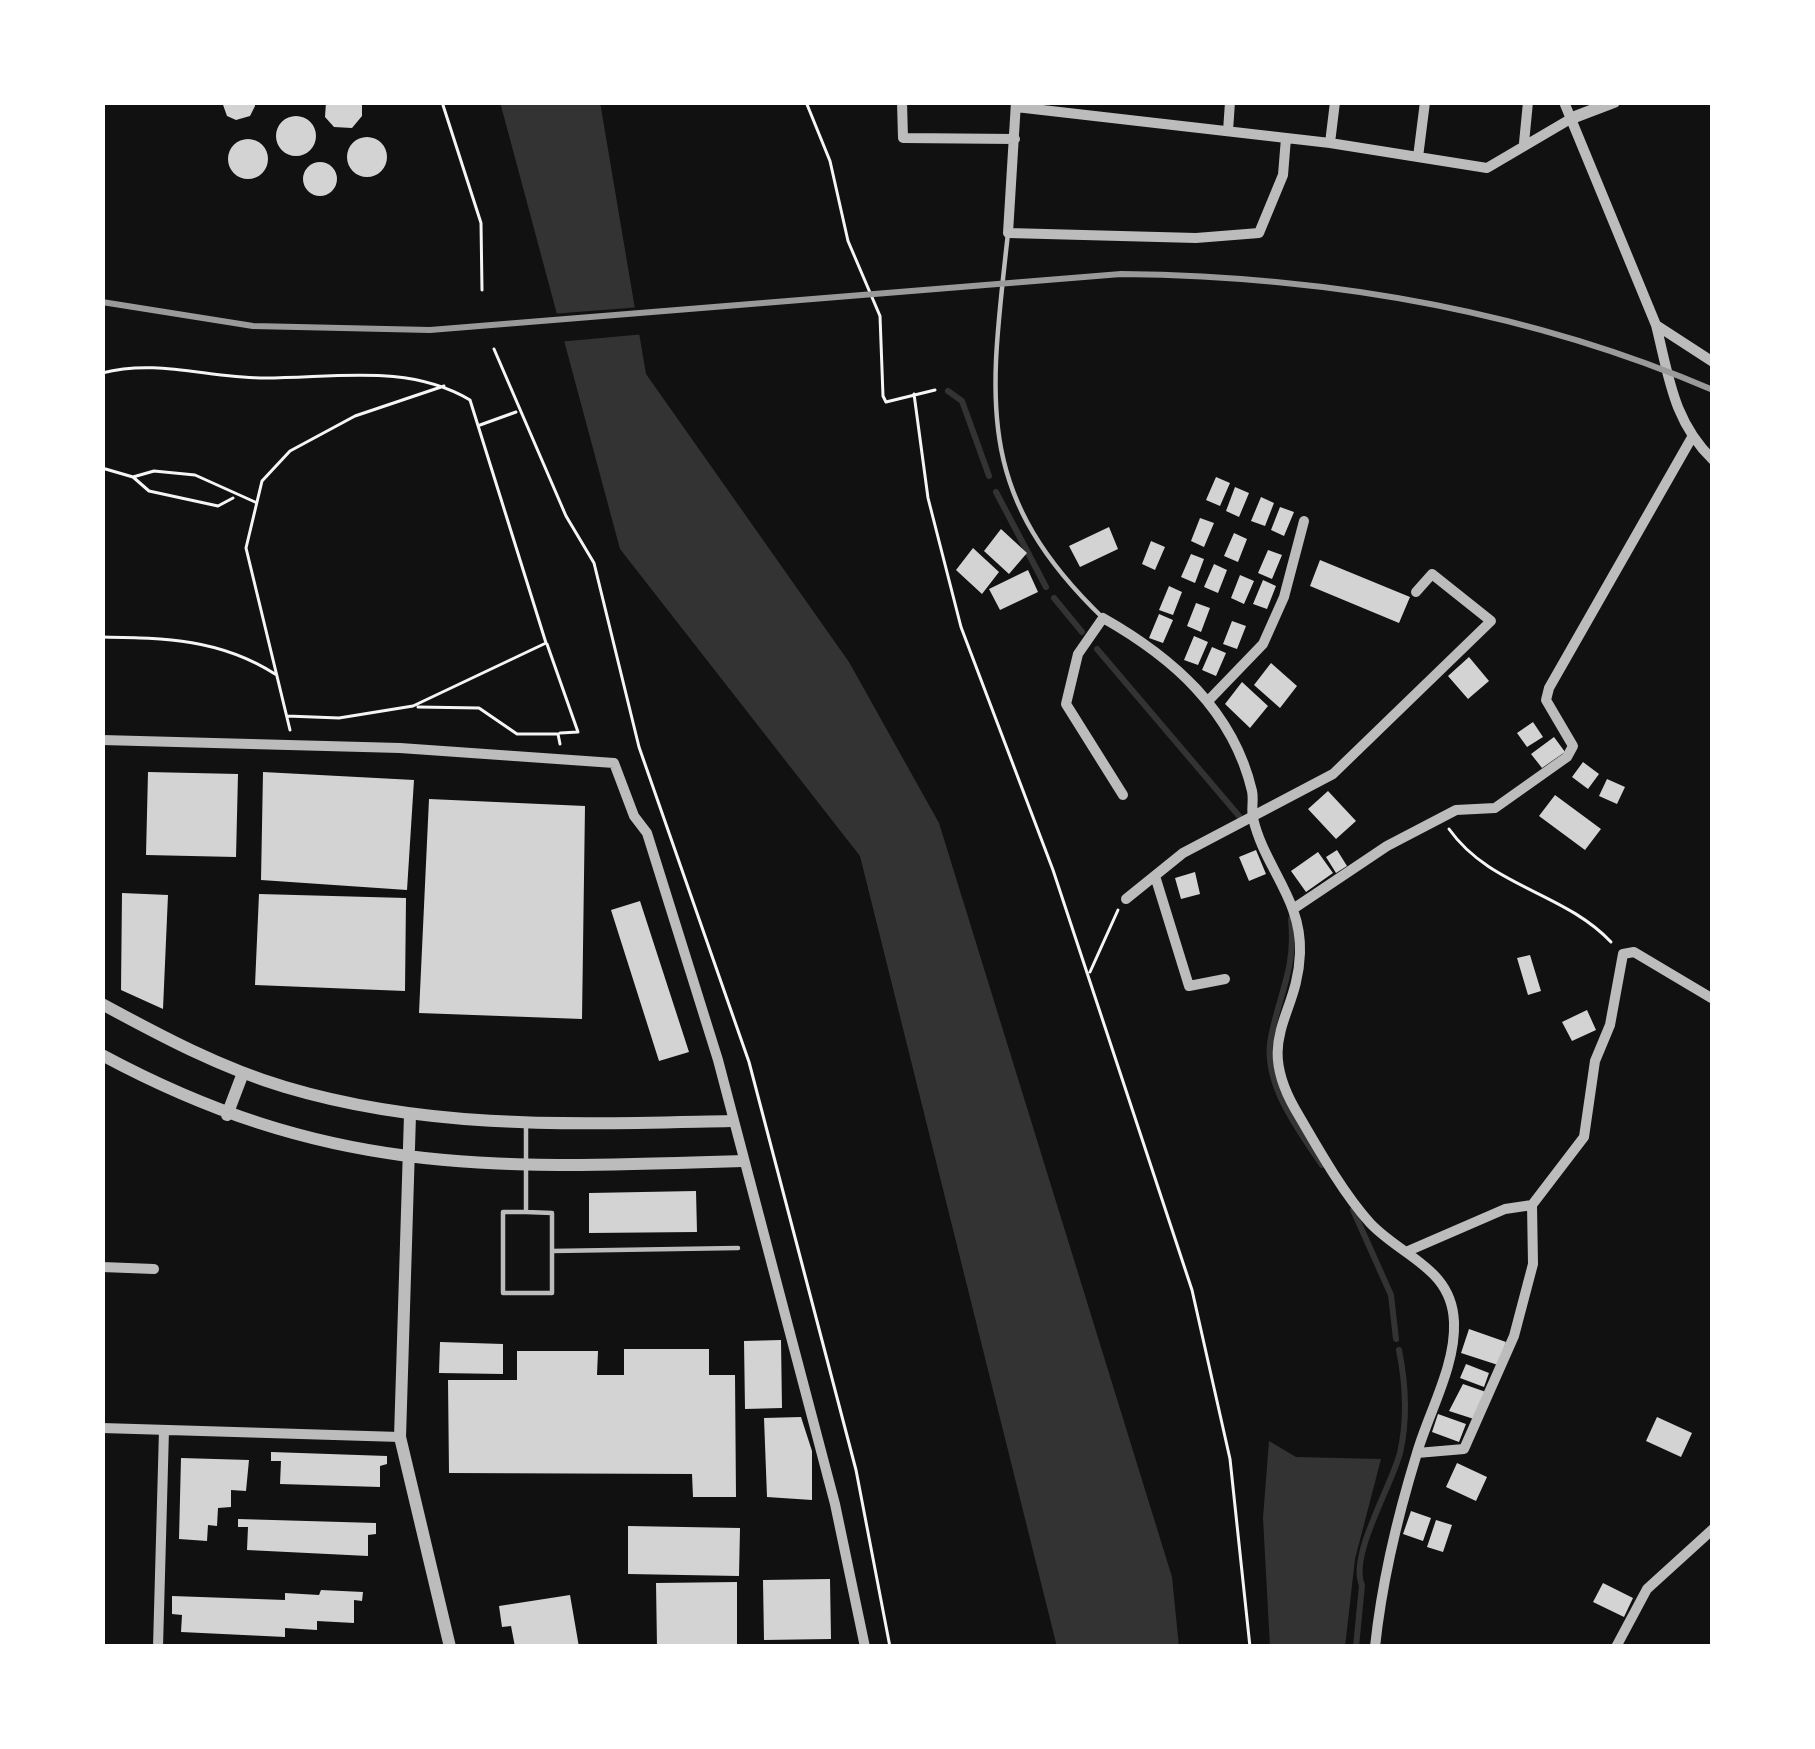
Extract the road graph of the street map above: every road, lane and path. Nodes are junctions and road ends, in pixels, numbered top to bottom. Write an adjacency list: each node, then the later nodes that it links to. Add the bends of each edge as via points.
1 (442, 102): 21 (path, via 481,223)
2 (806, 102): 28 (path, via 880,316 883,396 886,402)
3 (902, 102): 16 (street, via 903,139)
4 (1126, 102): 13 (street)
5 (1231, 102): 14 (street)
6 (1335, 102): 18 (street)
7 (1425, 102): 19 (street)
8 (1528, 102): 17 (street)
9 (1564, 102): 12 (street)
10 (1615, 102): 12 (street)
11 (1016, 104): 13 (street); 16 (street)
12 (1572, 118): 17 (street); 22 (street)
13 (1123, 119): 14 (street)
14 (1228, 131): 15 (street)
15 (1286, 138): 18 (street); 20 (street, via 1283,175 1259,233)
16 (1015, 140): 20 (street)
17 (1524, 142): 19 (street, via 1487,168)
18 (1330, 143): 19 (street)
19 (1418, 158)
20 (1008, 233): 39 (lane, via 992,395 1003,469 1040,548)
21 (482, 290)
22 (1656, 325): 24 (street); 31 (street, via 1676,412)
23 (494, 349): 29 (path)
24 (1713, 362)
25 (102, 373): 26 (path, via 136,364 261,378 322,371)
26 (447, 386): 30 (path, via 470,400); 36 (path, via 355,416 290,451 262,481)
27 (935, 390): 28 (path)
28 (914, 394): 57 (path, via 928,498 961,627)
29 (519, 411): 30 (path); 85 (path, via 594,563 639,747 749,1062 856,1470)
30 (478, 425): 41 (path)
31 (1691, 439): 32 (street); 52 (street, via 1549,688 1546,700 1574,746 1567,757 1495,808)
32 (1713, 460)
33 (102, 468): 34 (path)
34 (133, 477): 35 (path, via 195,475 224,484); 35 (path, via 149,491 218,506)
35 (234, 497): 36 (path)
36 (256, 503): 42 (path, via 246,548)
37 (1304, 521): 43 (street, via 1263,644)
38 (1416, 592): 51 (street, via 1432,574 1490,621 1333,774)
39 (1103, 618): 43 (street); 50 (street, via 1078,654 1066,704)
40 (102, 638): 42 (path, via 185,638 243,654)
41 (547, 643): 44 (path); 46 (path, via 578,733)
42 (277, 675): 45 (path)
43 (1209, 700): 51 (street, via 1246,771)
44 (412, 706): 45 (path, via 339,718); 46 (path, via 479,708 517,734)
45 (287, 716): 48 (path)
46 (558, 734): 49 (path)
47 (102, 740): 48 (street)
48 (290, 743): 49 (street)
49 (561, 758): 65 (street, via 614,763 647,833)
50 (1123, 795)
51 (1253, 817): 53 (street); 55 (street)
52 (1441, 818): 55 (street); 56 (path, via 1488,871 1561,905)
53 (1155, 876): 54 (street); 58 (street, via 1189,986)
54 (1126, 899): 57 (path)
55 (1296, 907): 73 (street, via 1300,955 1276,1034 1281,1073 1293,1106 1370,1223)
56 (1623, 954): 59 (street, via 1634,952); 70 (street, via 1584,1137)
57 (1089, 974): 86 (path, via 1217,1386)
58 (1226, 979)
59 (1713, 999)
60 (105, 1008): 62 (street)
61 (102, 1055): 63 (street)
62 (243, 1073): 63 (street); 64 (street)
63 (227, 1115): 67 (street)
64 (410, 1115): 66 (street); 67 (street)
65 (731, 1121): 66 (street); 68 (street)
66 (526, 1125): 69 (lane)
67 (408, 1160): 69 (street); 79 (street)
68 (742, 1161): 69 (street); 84 (street, via 835,1504)
69 (526, 1168): 71 (lane)
70 (1532, 1204): 73 (street); 80 (street, via 1533,1264 1506,1363 1473,1438 1464,1449)
71 (526, 1212): 74 (lane, via 552,1213); 74 (lane, via 503,1212 503,1293 552,1293)
72 (738, 1248): 74 (lane)
73 (1408, 1250): 80 (street, via 1445,1287 1455,1329)
74 (552, 1251)
75 (102, 1267): 76 (street)
76 (154, 1269)
77 (102, 1428): 78 (street)
78 (164, 1430): 79 (street); 82 (street)
79 (400, 1437): 83 (street)
80 (1417, 1453): 87 (street, via 1384,1567)
81 (1713, 1529): 88 (street, via 1647,1589)
82 (158, 1647)
83 (450, 1647)
84 (865, 1647)
85 (890, 1647)
86 (1250, 1647)
87 (1375, 1647)
88 (1616, 1647)

